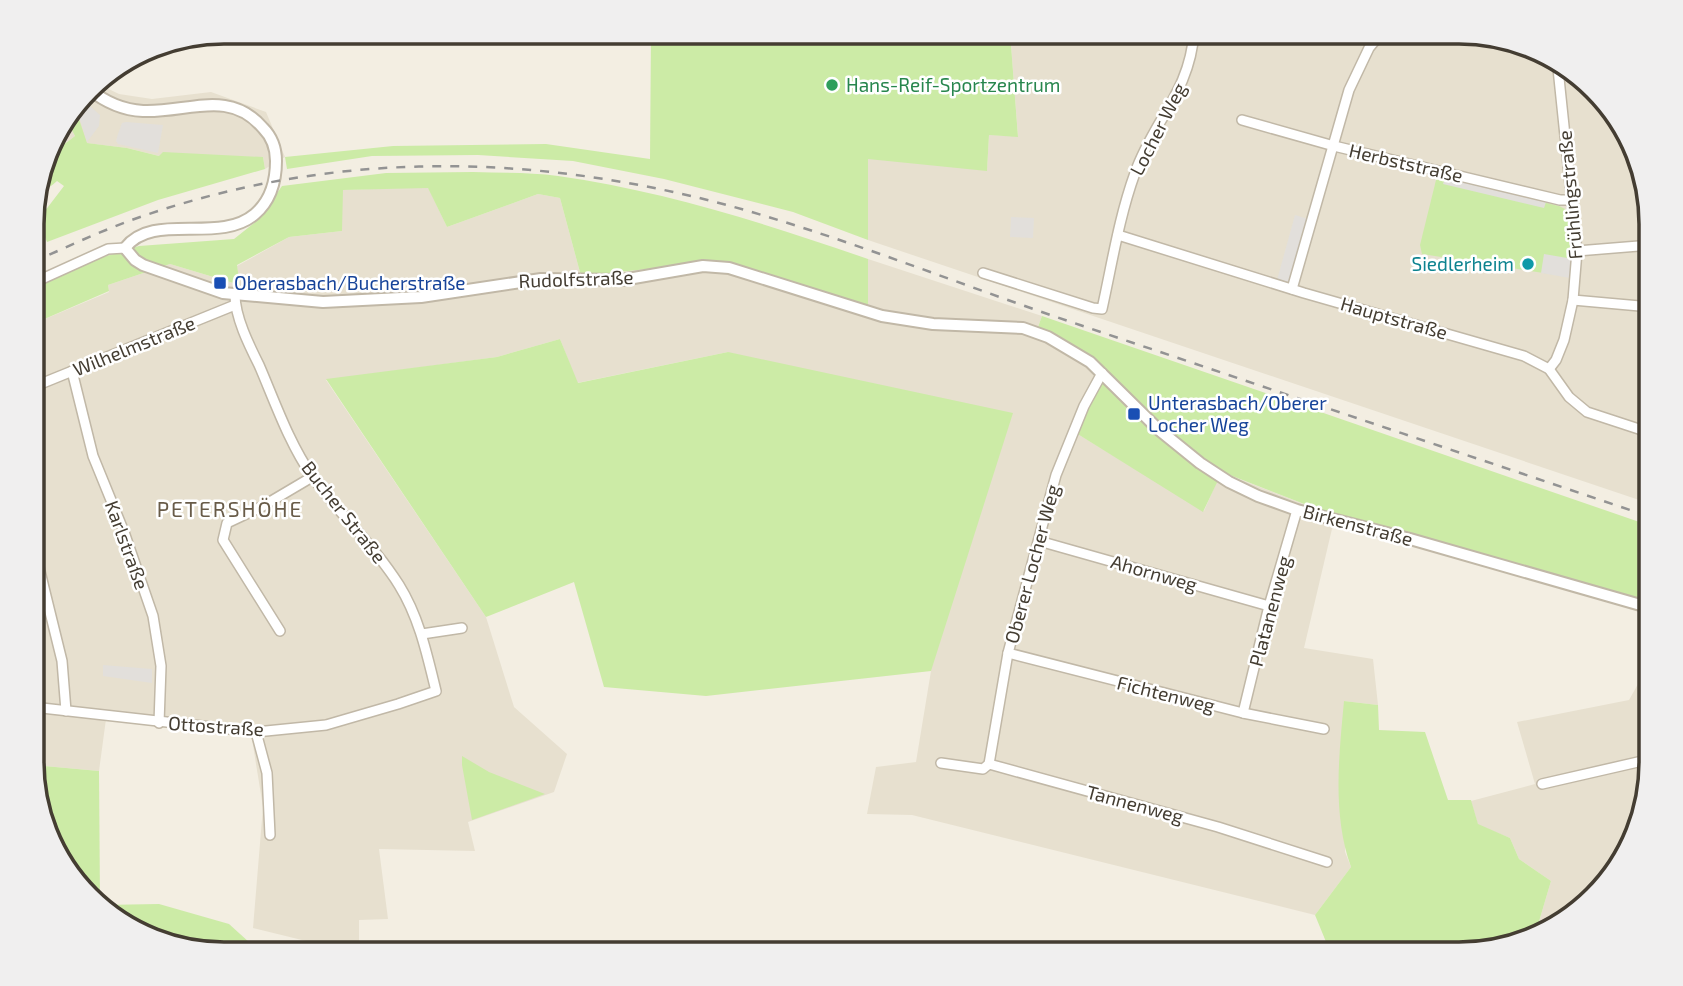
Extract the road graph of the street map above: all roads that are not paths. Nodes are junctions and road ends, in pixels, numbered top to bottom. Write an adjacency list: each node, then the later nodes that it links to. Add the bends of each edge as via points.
1 (1192, 44): 8 (street, Locher Weg, via 1185,77 1140,160)
2 (1372, 44): 6 (street, via 1349,90)
3 (1558, 74): 7 (street, Frühlingstraße)
4 (98, 95): 10 (street, via 117,107 142,111 233,106 255,118 272,137 276,159 274,186 250,219 225,228 160,230 141,235)
5 (1242, 120): 6 (street, Herbststraße)
6 (1334, 146): 7 (street, Herbststraße); 14 (street)
7 (1570, 200): 11 (street, Frühlingstraße)
8 (1118, 235): 12 (street, Locher Weg, via 1102,309); 14 (street, Hauptstraße)
9 (1639, 246): 11 (street)
10 (125, 248): 13 (street, via 108,249); 15 (street, Rudolfstraße, via 143,265)
11 (1577, 251): 16 (street, Frühlingstraße)
12 (983, 273)
13 (44, 278)
14 (1292, 289): 18 (street, Hauptstraße, via 1524,356)
15 (235, 300): 19 (street, Wilhelmstraße); 20 (street, Rudolfstraße, via 421,297 541,279 622,280 703,266 729,268 882,316 933,324 1023,328 1048,337); 23 (street, Bucher Straße, via 256,359)
16 (1573, 300): 17 (street); 18 (street, Frühlingstraße, via 1562,347)
17 (1639, 306)
18 (1549, 369): 22 (street, Hauptstraße, via 1569,397 1587,412)
19 (72, 371): 21 (street, Wilhelmstraße); 37 (street, Karlstraße, via 93,456 153,616 161,666)
20 (1102, 373): 24 (street, Birkenstraße, via 1200,463 1229,482); 25 (street, Oberer Locher Weg, via 1065,451)
21 (44, 382)
22 (1639, 429)
23 (312, 477): 30 (street, via 227,523 223,540); 31 (street, Bucher Straße, via 400,586)
24 (1297, 510): 27 (street, Birkenstraße); 28 (street, Platanenweg)
25 (1039, 541): 28 (street, Ahornweg); 32 (street, Oberer Locher Weg)
26 (44, 588): 35 (street, via 62,661)
27 (1639, 605)
28 (1269, 606): 36 (street, Platanenweg)
29 (462, 628): 31 (street)
30 (280, 631)
31 (422, 634): 33 (street, Bucher Straße)
32 (1008, 653): 36 (street, Fichtenweg); 42 (street, Oberer Locher Weg)
33 (436, 691): 39 (street, Ottostraße, via 327,725)
34 (44, 708): 35 (street, Ottostraße)
35 (66, 711): 37 (street, Ottostraße)
36 (1243, 713): 38 (street, Fichtenweg)
37 (159, 723): 39 (street, Ottostraße)
38 (1324, 729)
39 (256, 732): 44 (street, via 267,773)
40 (1639, 762): 43 (street)
41 (941, 764): 42 (street, Tannenweg, via 983,769)
42 (989, 764): 45 (street, Tannenweg)
43 (1542, 784)
44 (270, 835)
45 (1327, 862)

